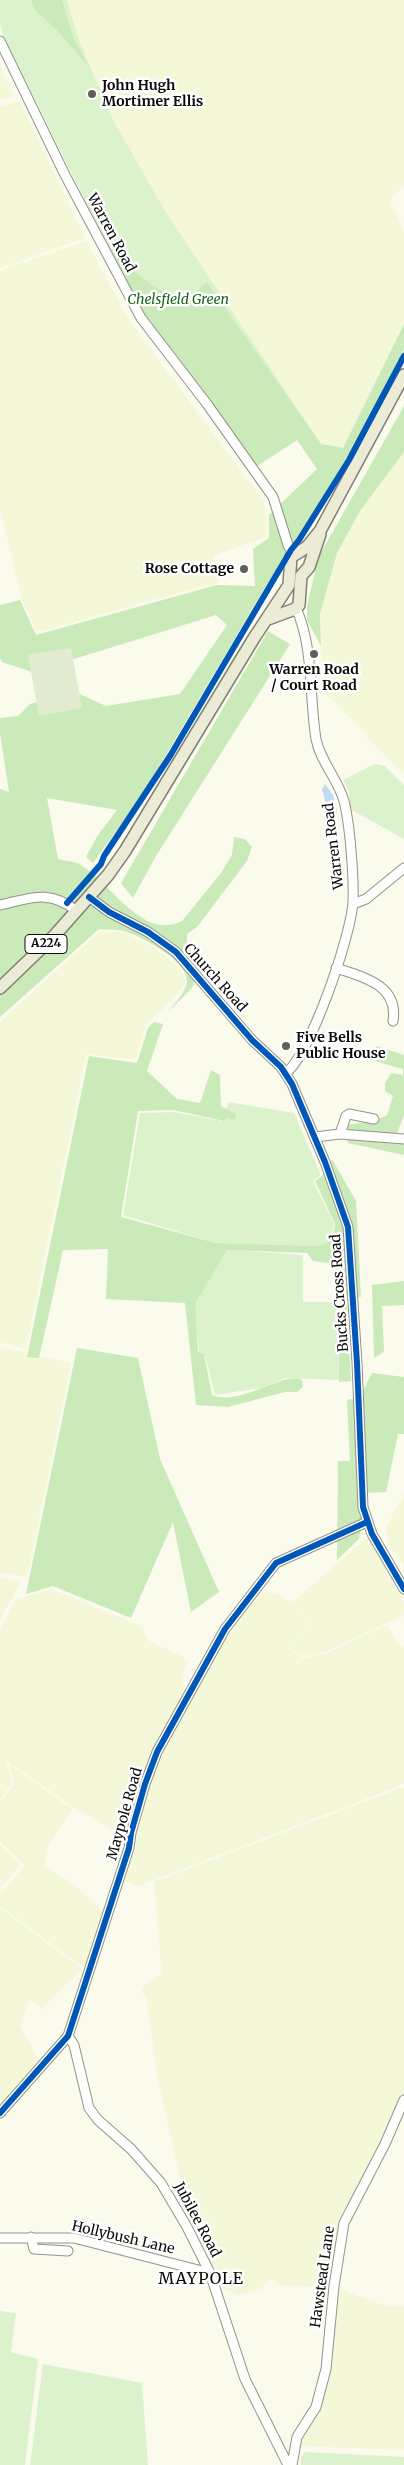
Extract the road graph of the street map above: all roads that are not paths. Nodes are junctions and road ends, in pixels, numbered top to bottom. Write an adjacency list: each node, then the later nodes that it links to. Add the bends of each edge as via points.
1 (0, 41): 4 (street, Warren Road, via 64,175 141,318 273,497)
2 (404, 375): 3 (main road)
3 (320, 531): 4 (main road); 5 (main road, via 318,545)
4 (294, 557): 5 (main road, via 306,553); 5 (main road, via 294,570); 6 (main road, A224, via 290,582)
5 (307, 566): 7 (main road, via 300,581)
6 (283, 594): 7 (main road, via 293,590); 8 (main road, via 283,605); 9 (main road, A224)
7 (300, 596): 8 (main road, via 301,602)
8 (294, 609): 9 (main road); 12 (street, Warren Road, via 302,625 307,649 316,741 345,809)
9 (268, 618): 11 (main road, A224, via 136,835)
10 (404, 868): 12 (street, via 366,899)
11 (88, 897): 14 (main road, A224); 18 (street, Church Road, via 176,952)
12 (353, 904): 15 (street, Warren Road)
13 (0, 905): 14 (street, via 45,896 62,901)
14 (77, 911): 16 (main road, A224)
15 (336, 968): 17 (street, via 372,980 383,988 393,1005); 18 (street, Warren Road, via 310,1035 294,1066)
16 (0, 988)
17 (393, 1021)
18 (286, 1074): 21 (street, Bucks Cross Road)
19 (374, 1119): 20 (street, via 349,1114)
20 (340, 1134): 21 (street); 22 (street)
21 (315, 1137): 23 (street, Bucks Cross Road, via 348,1233 362,1492)
22 (404, 1139)
23 (367, 1522): 24 (street); 25 (street, Maypole Road, via 276,1563 225,1629 154,1760)
24 (404, 1590)
25 (68, 2036): 27 (street, Maypole Road); 31 (street, Jubilee Road, via 74,2045 88,2108 161,2183)
26 (404, 2100): 33 (street, Hawstead Lane, via 344,2223 326,2369 316,2407 298,2437)
27 (0, 2113)
28 (31, 2237): 29 (street, Hollybush Lane); 30 (street, via 34,2249); 31 (street, Hollybush Lane, via 74,2238)
29 (0, 2238)
30 (68, 2252)
31 (210, 2273): 32 (street, Jubilee Road, via 245,2380)
32 (288, 2465)
33 (292, 2465)

